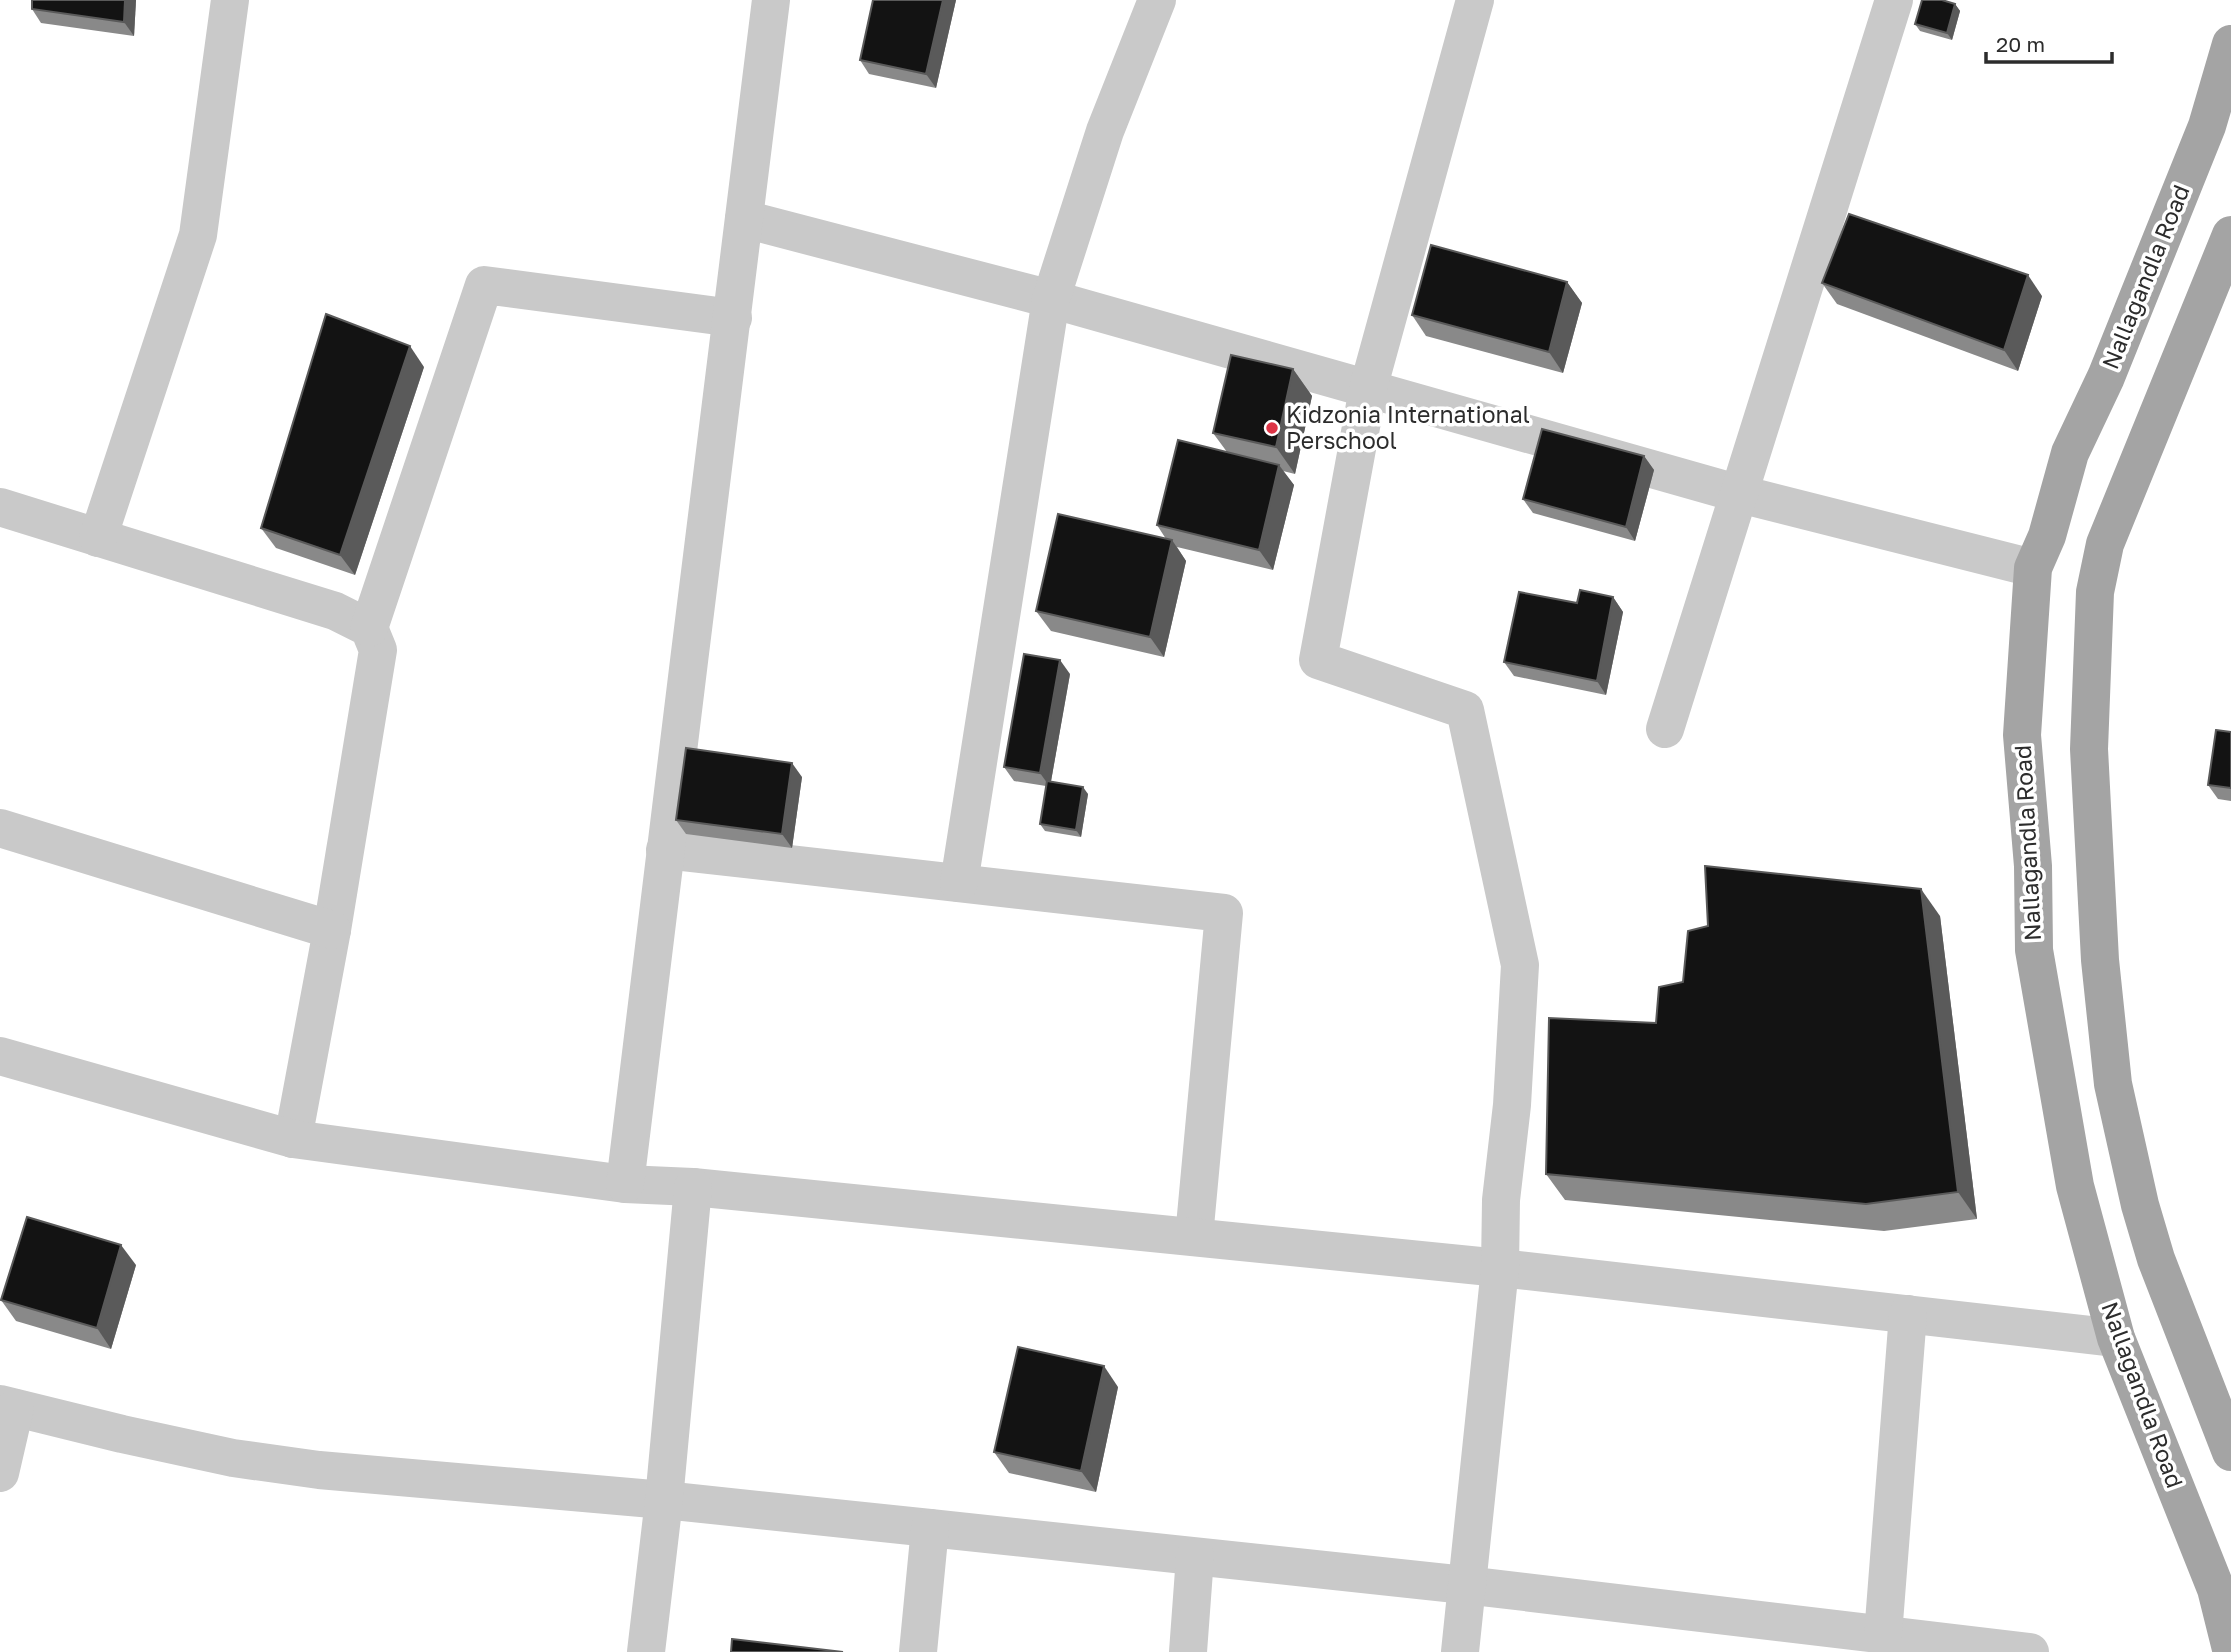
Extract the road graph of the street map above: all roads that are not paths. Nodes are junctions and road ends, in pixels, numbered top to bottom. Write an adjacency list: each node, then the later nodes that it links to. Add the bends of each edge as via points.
1 (230, 0): 14 (street, via 198,234)
2 (771, 0): 7 (street)
3 (1157, 0): 9 (street, via 1105,131)
4 (1475, 0): 11 (street)
5 (1894, 0): 12 (street)
6 (2231, 44): 15 (main road, Nallagandla Road, via 2207,126 2106,377 2070,453 2047,536)
7 (744, 219): 9 (street); 10 (street)
8 (2231, 236): 31 (main road, via 2105,544 2095,592 2088,749 2100,960 2113,1084 2156,1259)
9 (1051, 299): 11 (street); 20 (street)
10 (733, 318): 16 (street, via 484,285); 19 (street)
11 (1368, 389): 12 (street); 27 (street, via 1318,660 1465,710 1520,965)
12 (1740, 494): 15 (street); 17 (street)
13 (0, 507): 14 (street)
14 (98, 538): 16 (street, via 335,611)
15 (2033, 568): 29 (main road, Nallagandla Road, via 2022,735 2033,866 2034,950 2075,1186)
16 (369, 628): 21 (street, via 378,650)
17 (1665, 729)
18 (0, 828): 21 (street)
19 (665, 850): 20 (street); 24 (street)
20 (960, 883): 26 (street, via 1224,913)
21 (332, 930): 23 (street)
22 (0, 1056): 23 (street)
23 (293, 1139): 24 (street)
24 (625, 1185): 25 (street)
25 (693, 1188): 26 (street); 33 (street)
26 (1194, 1237): 27 (street)
27 (1500, 1268): 28 (street); 36 (street)
28 (1908, 1314): 29 (street); 37 (street)
29 (2116, 1338): 38 (main road, Nallagandla Road, via 2216,1588)
30 (7, 1406): 32 (street); 33 (street, via 245,1460)
31 (2231, 1452)
32 (0, 1474)
33 (664, 1500): 34 (street); 39 (street)
34 (930, 1528): 35 (street); 40 (street)
35 (1195, 1556): 36 (street); 41 (street)
36 (1465, 1585): 37 (street); 42 (street)
37 (1882, 1635): 43 (street)
38 (2231, 1649)
39 (646, 1652)
40 (918, 1652)
41 (1188, 1652)
42 (1460, 1652)
43 (2030, 1652)

